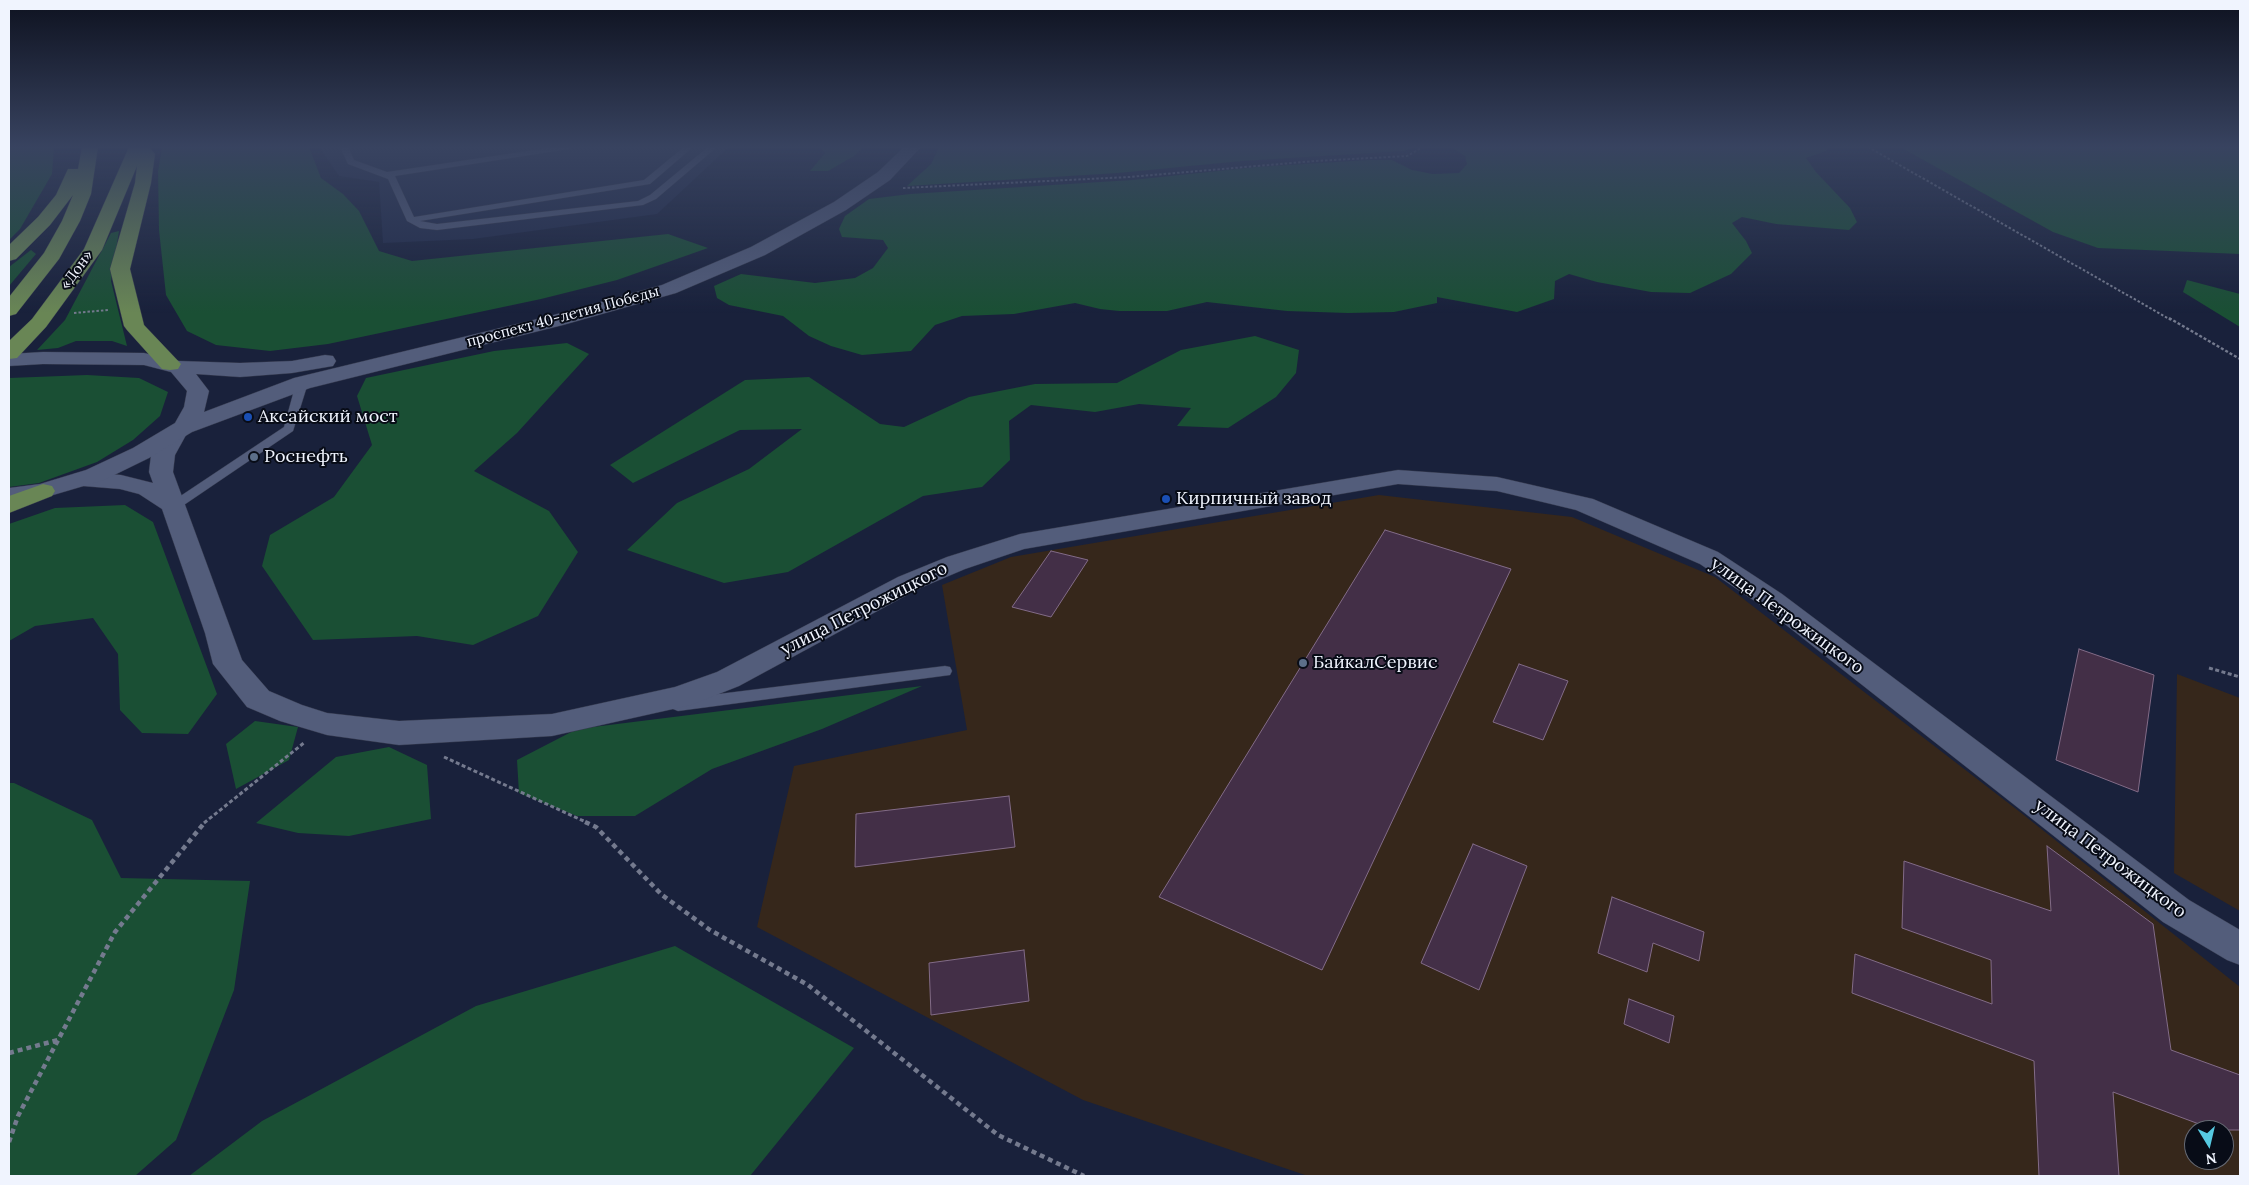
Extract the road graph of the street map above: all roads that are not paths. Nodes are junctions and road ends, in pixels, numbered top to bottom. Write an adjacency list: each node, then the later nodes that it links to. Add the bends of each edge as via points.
1 (59, 202): 11 (main road)
2 (79, 202): 12 (main road, «Дон», via 52,255)
3 (114, 202): 13 (main road, «Дон», via 93,250 41,320)
4 (138, 202): 15 (main road, via 120,269 134,326 152,347)
5 (403, 202): 10 (lane)
6 (517, 202): 10 (lane)
7 (642, 202): 10 (lane, via 437,227 423,226)
8 (823, 202): 15 (main road, проспект 40-летия Победы, via 744,244 660,282 608,298 356,356 292,367 240,370)
9 (846, 202): 16 (main road, проспект 40-летия Победы, via 758,251 668,289 556,321)
10 (410, 219)
11 (9, 255)
12 (9, 310)
13 (9, 353)
14 (9, 360): 15 (main road, проспект 40-летия Победы, via 144,359)
15 (175, 365): 17 (main road, улица Петрожицкого, via 198,391 195,407)
16 (302, 382): 17 (main road, проспект 40-летия Победы); 22 (lane, via 290,428)
17 (179, 431): 18 (main road, проспект 40-летия Победы, via 141,453); 22 (main road, улица Петрожицкого, via 163,455 161,472)
18 (83, 479): 19 (main road); 22 (main road, via 120,482 148,489)
19 (43, 491): 20 (main road); 21 (main road)
20 (9, 496)
21 (9, 506)
22 (174, 506): 24 (main road, улица Петрожицкого, via 228,664 258,699 327,724 400,733 552,725)
23 (945, 671): 24 (lane)
24 (623, 710): 25 (main road, улица Петрожицкого, via 680,697 728,679 908,583 1020,542 1398,477 1497,484 1584,504 1709,558 1772,600 2176,911)
25 (2240, 949)

